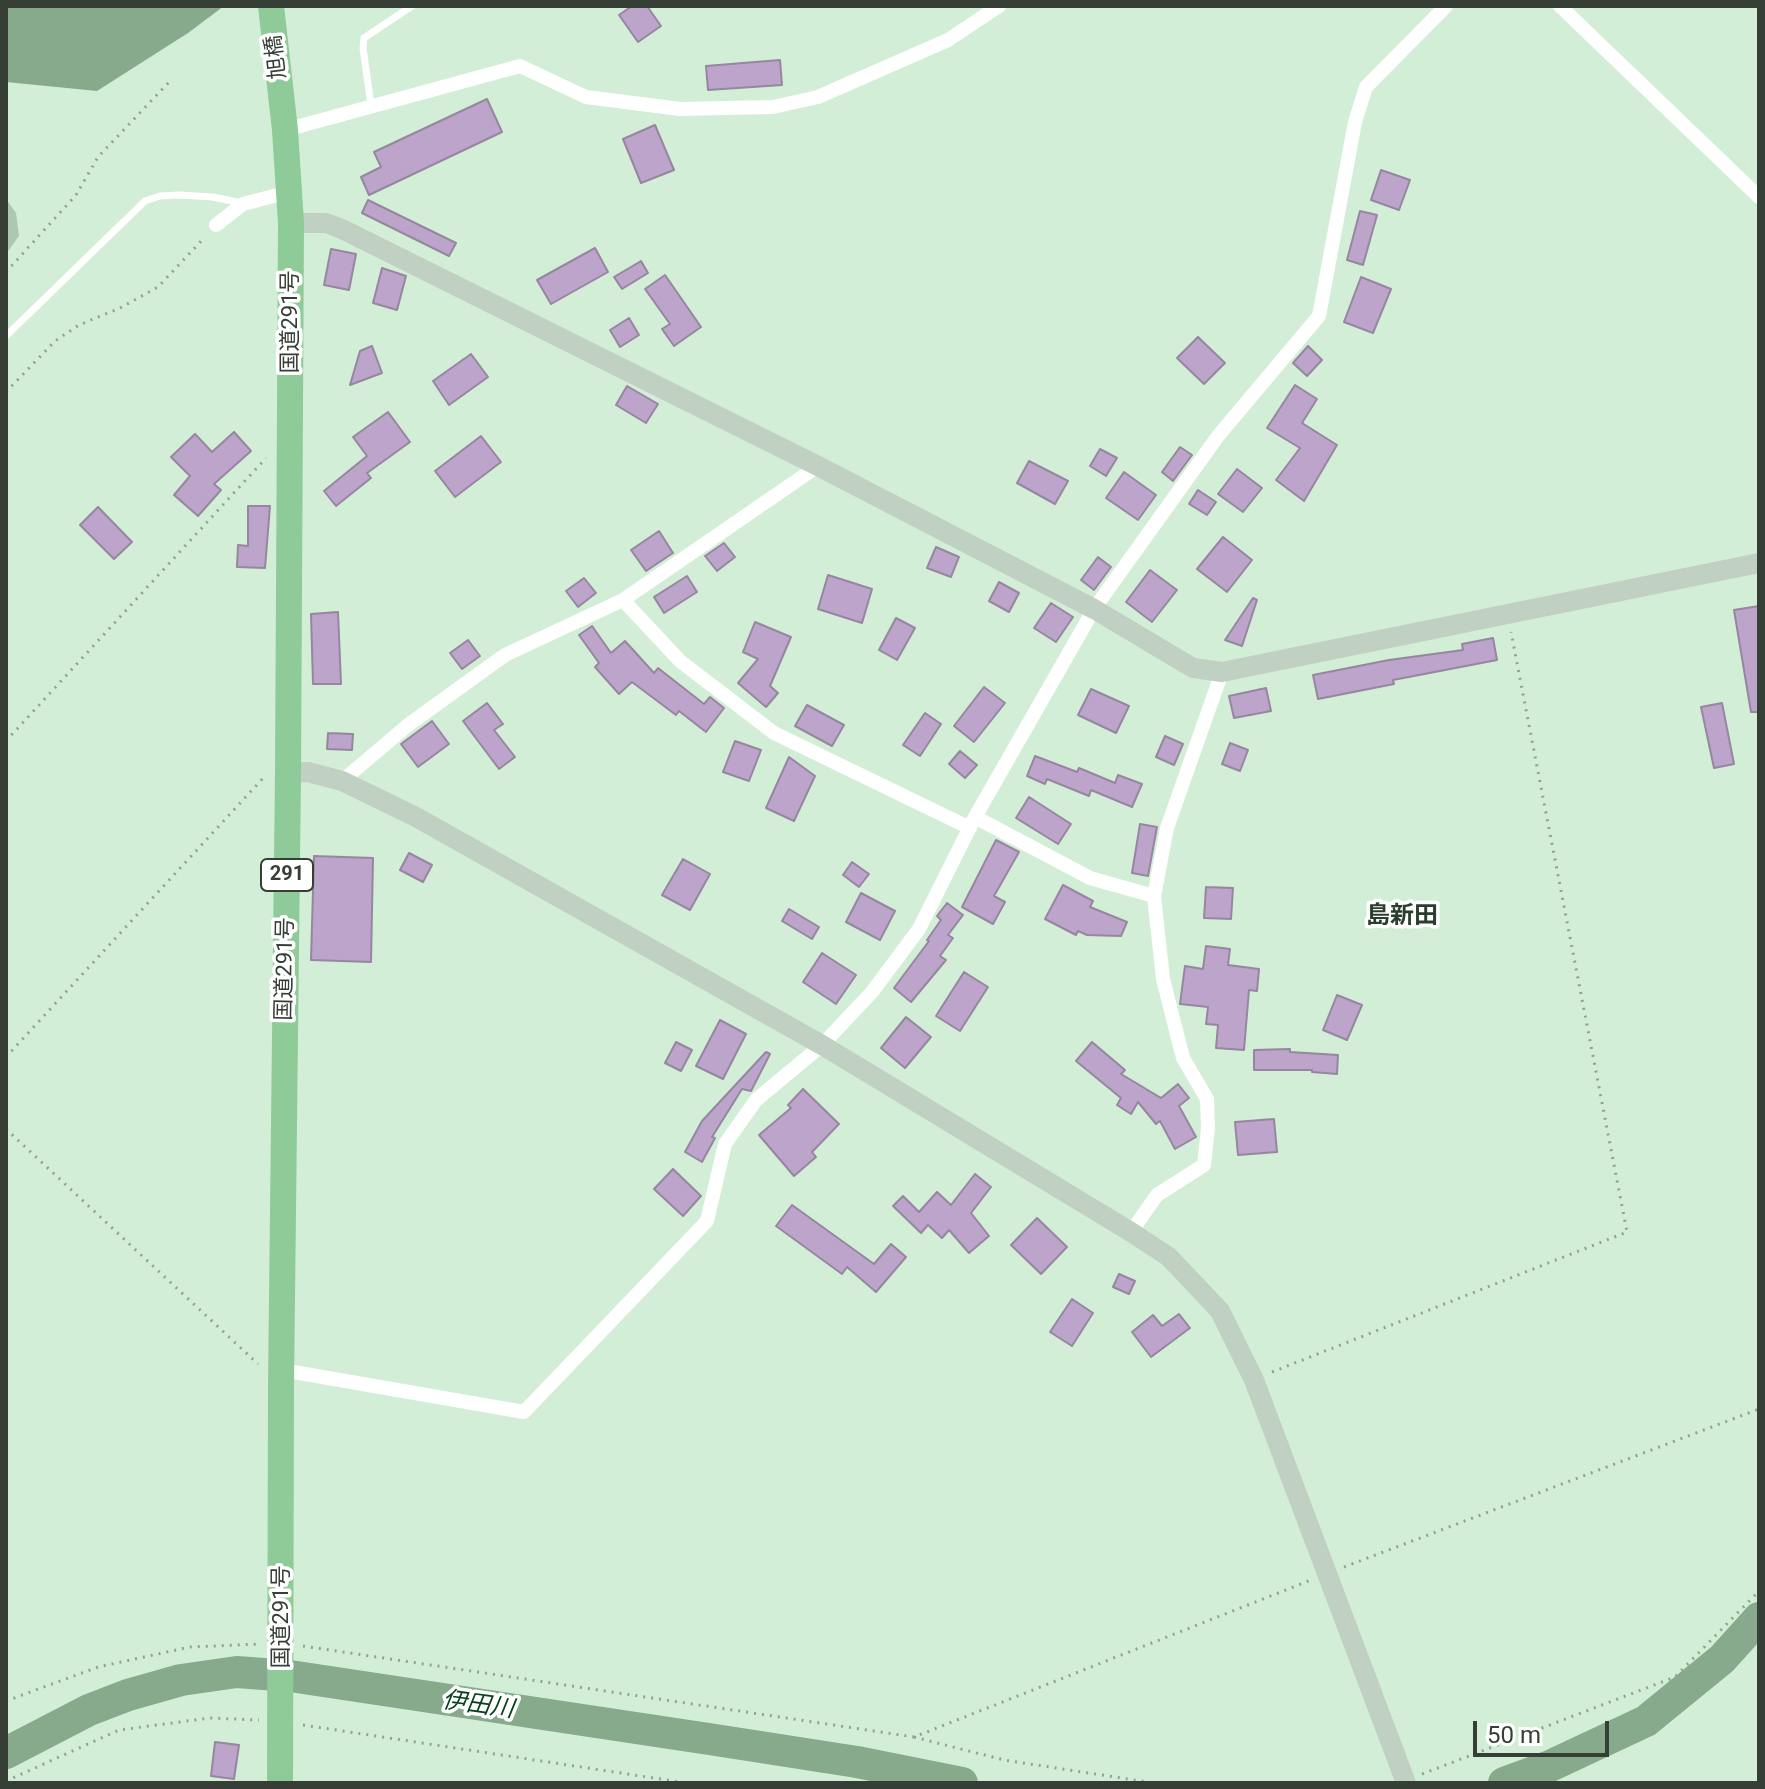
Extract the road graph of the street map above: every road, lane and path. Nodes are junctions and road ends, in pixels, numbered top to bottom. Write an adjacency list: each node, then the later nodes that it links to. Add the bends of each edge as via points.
1 (271, 6): 8 (highway, 旭橋 / 291)
2 (412, 6): 7 (lane, via 364,38)
3 (999, 6): 7 (street, via 948,40 818,97 773,107 680,109 586,97 520,66)
4 (1446, 6): 21 (street, via 1366,87 1319,316 1218,436)
5 (1560, 6): 10 (street)
6 (171, 80): 14 (path, via 98,157 76,195)
7 (371, 106): 8 (street, via 335,118)
8 (284, 119): 9 (highway, 国道291号 / 291)
9 (289, 192): 11 (street); 12 (highway, 国道291号 / 291)
10 (1759, 197)
11 (243, 204): 13 (street); 15 (lane, via 179,195 145,201)
12 (291, 223): 17 (highway, 国道291号 / 291); 18 (street, via 326,223 342,229)
13 (216, 225): 16 (path, via 158,287 55,341)
14 (6, 272)
15 (6, 336)
16 (6, 392)
17 (291, 447): 24 (path, via 272,451); 25 (highway, 国道291号 / 291)
18 (818, 466): 20 (street); 21 (street)
19 (1759, 563): 22 (street)
20 (623, 600): 26 (street, via 505,655); 27 (street, via 680,661 774,733)
21 (1094, 609): 23 (street, via 1193,668); 27 (street)
22 (1507, 613): 23 (street); 34 (path, via 1627,1232)
23 (1222, 672): 28 (street, via 1167,828)
24 (6, 741)
25 (288, 773): 26 (street); 30 (path, via 264,775); 33 (highway, 国道291号 / 291)
26 (342, 781): 29 (street, via 416,817)
27 (972, 822): 28 (street, via 1090,878); 29 (street, via 919,929 872,992)
28 (1154, 896): 32 (street, via 1163,979 1183,1058 1207,1099 1208,1128 1204,1165 1157,1195)
29 (822, 1045): 32 (street); 33 (street, via 756,1100 725,1144 707,1221 524,1412)
30 (6, 1057)
31 (6, 1129): 33 (path)
32 (1131, 1232): 34 (street, via 1169,1257 1220,1311)
33 (282, 1378): 38 (highway, 国道291号 / 291)
34 (1254, 1380): 36 (street)
35 (1759, 1409): 36 (path)
36 (1328, 1574): 41 (path); 43 (street)
37 (1759, 1591): 43 (path, via 1675,1677)
38 (282, 1643): 39 (path, via 190,1647 98,1667); 40 (highway, 国道291号 / 291); 41 (path)
39 (6, 1701)
40 (281, 1722): 42 (path, via 210,1718 119,1730); 44 (highway, 国道291号 / 291); 45 (path)
41 (914, 1737): 46 (path, via 1004,1760)
42 (6, 1781)
43 (1406, 1782)
44 (280, 1783)
45 (687, 1783)
46 (1154, 1783)

